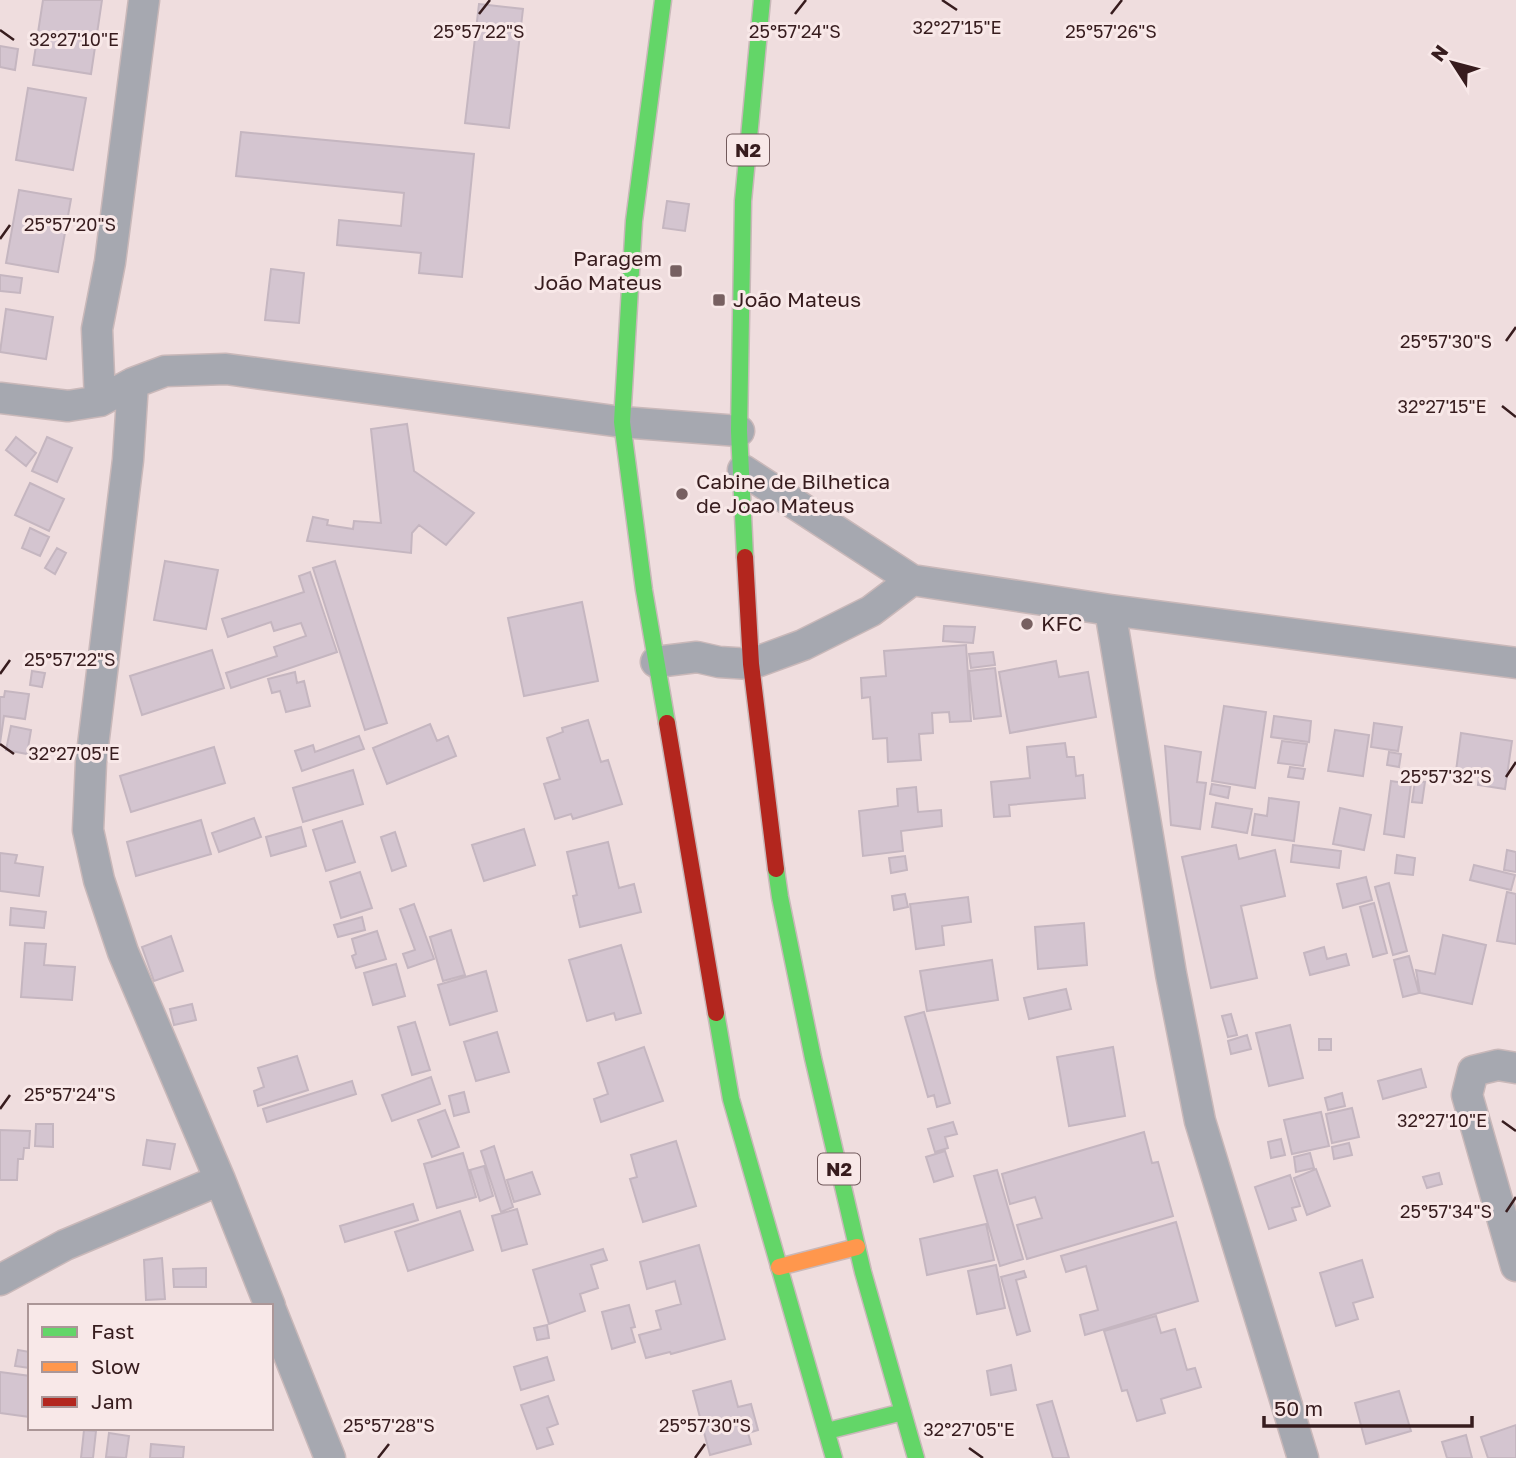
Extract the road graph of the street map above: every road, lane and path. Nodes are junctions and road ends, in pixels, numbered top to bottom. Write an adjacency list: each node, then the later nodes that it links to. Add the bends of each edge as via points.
1 (144, 0): 6 (street, via 97,329)
2 (663, 0): 7 (main road, via 634,221)
3 (762, 0): 8 (main road, N2, via 744,201)
4 (133, 383): 6 (street); 7 (street, via 165,371 226,369); 16 (street, via 128,460 91,762 88,831 123,952)
5 (0, 398): 6 (street, via 68,406)
6 (100, 401)
7 (622, 422): 8 (street); 12 (main road)
8 (739, 431): 9 (main road, N2)
9 (743, 470): 10 (street); 14 (main road, N2)
10 (912, 580): 11 (street); 14 (street, via 871,611 803,645)
11 (1110, 610): 13 (street); 28 (street, via 1200,1121)
12 (656, 662): 14 (street, via 697,657); 19 (main road, via 731,1099)
13 (1516, 663)
14 (751, 664): 17 (main road, N2, via 780,897)
15 (1516, 1068): 18 (street, via 1498,1065 1473,1071 1467,1095)
16 (220, 1180): 20 (street, via 65,1245); 21 (street)
17 (857, 1247): 19 (main road); 23 (main road, N2)
18 (1516, 1266)
19 (779, 1267): 24 (main road)
20 (0, 1280)
21 (268, 1304)
22 (273, 1316): 25 (street)
23 (903, 1412): 24 (main road); 27 (main road, N2)
24 (827, 1431): 26 (main road)
25 (330, 1458)
26 (834, 1458)
27 (916, 1458)
28 (1303, 1458)

